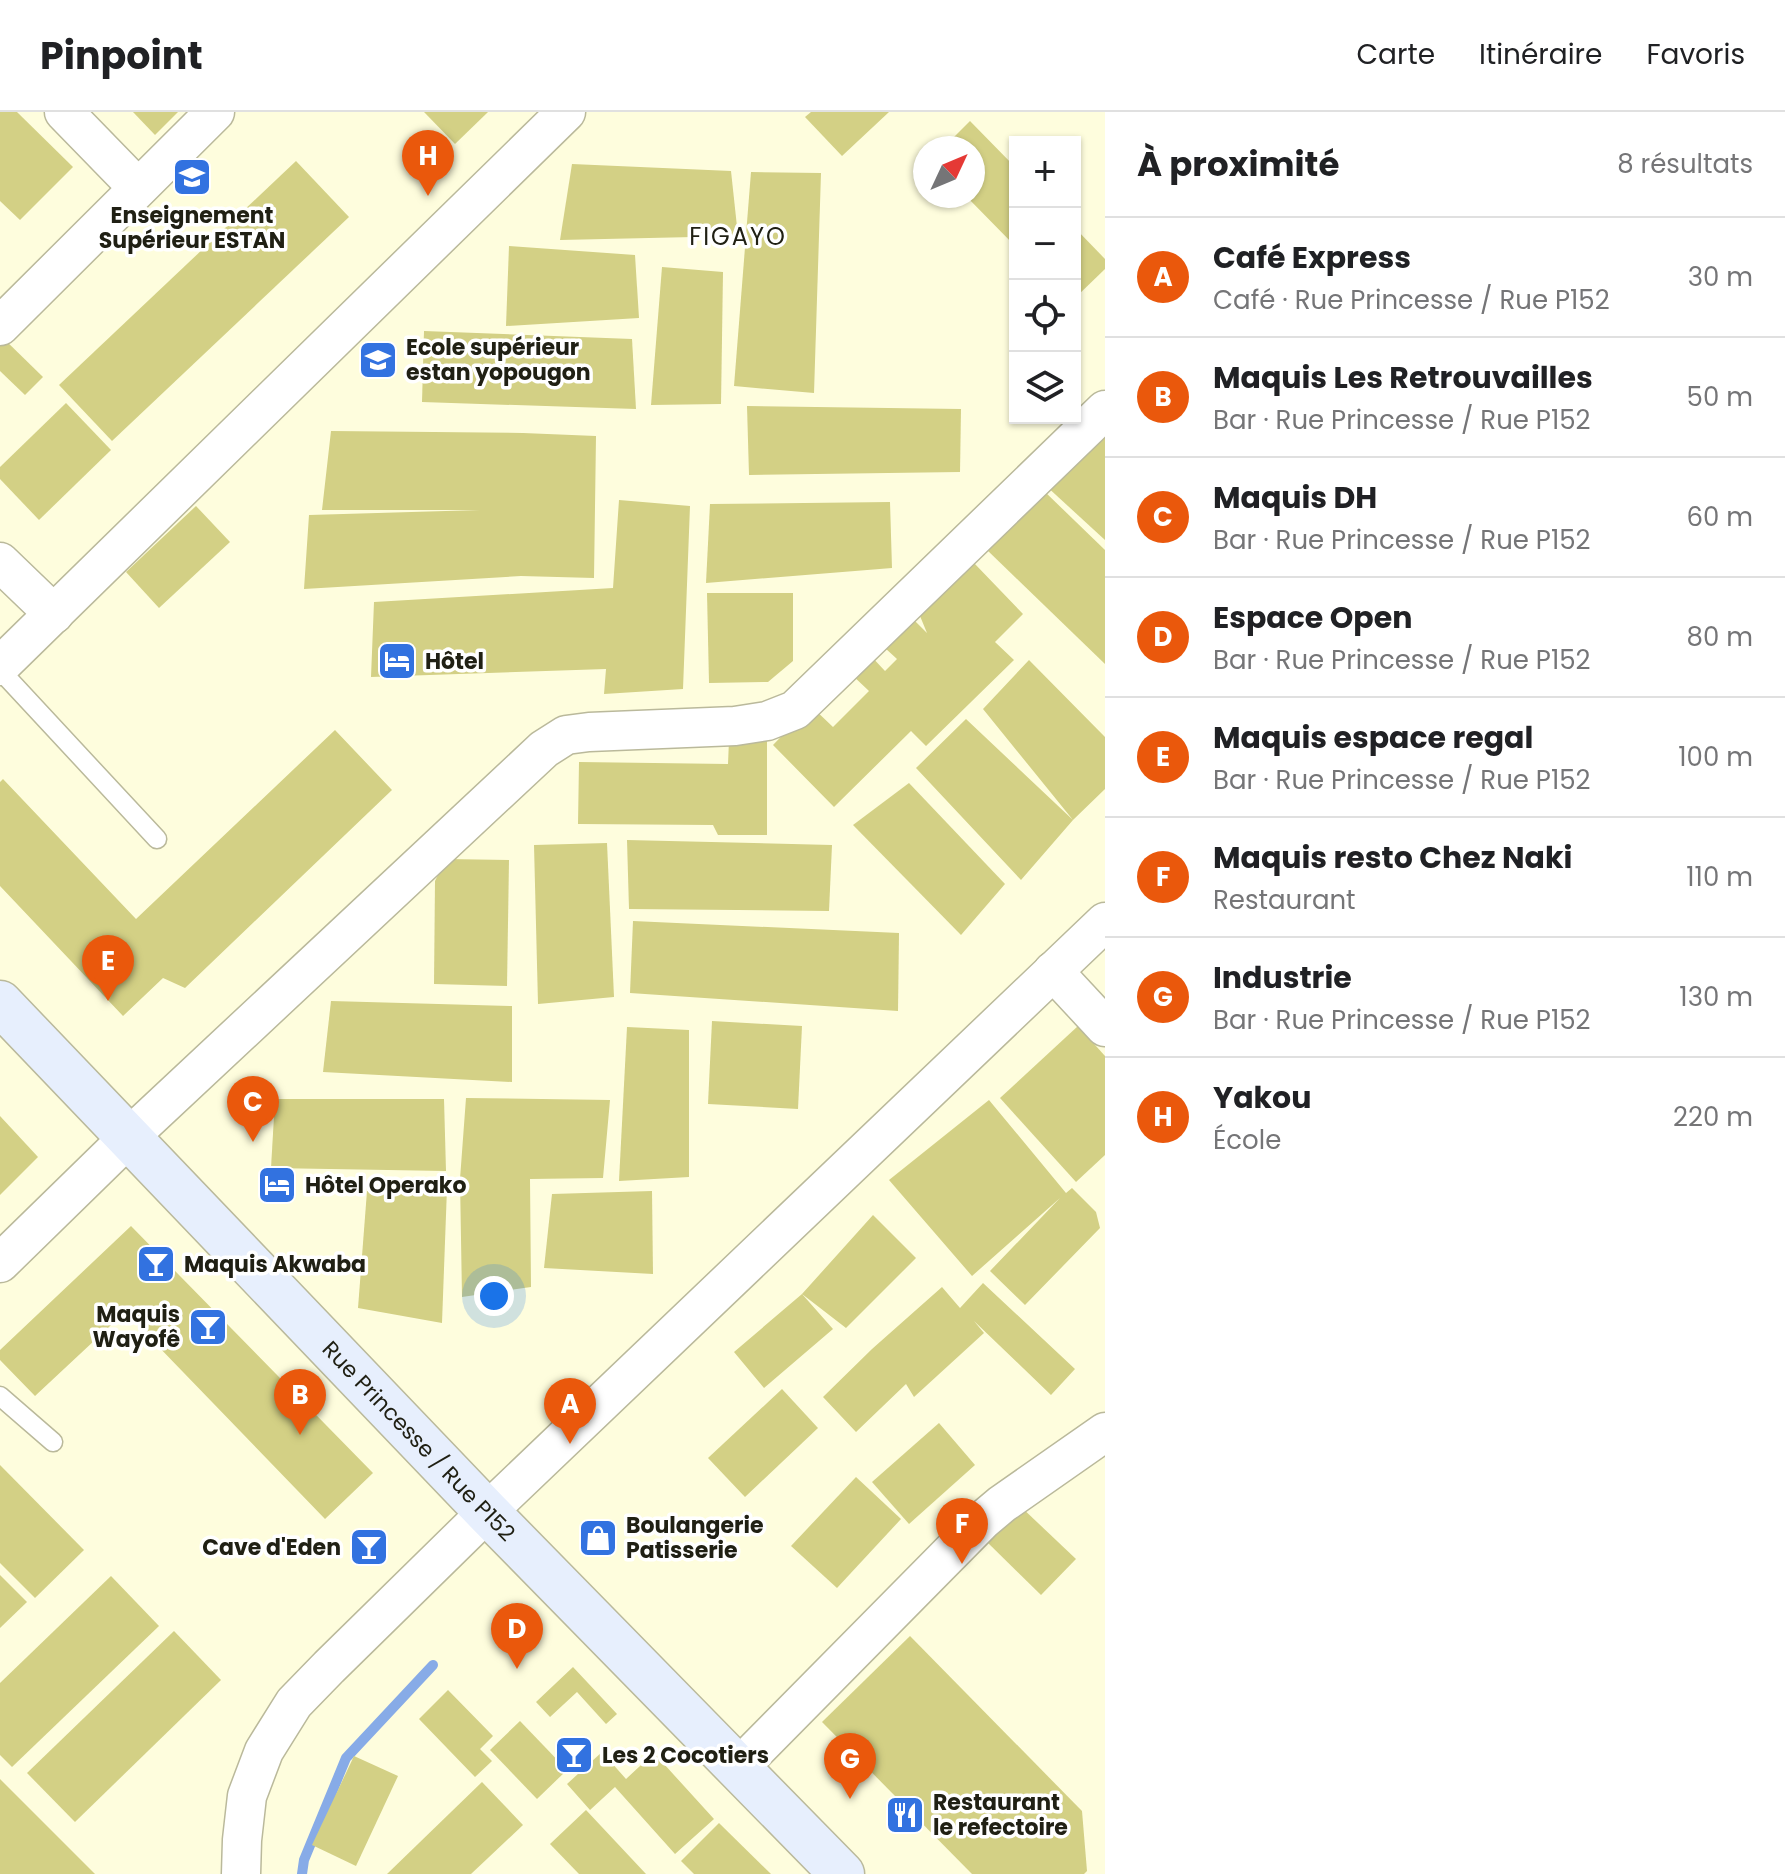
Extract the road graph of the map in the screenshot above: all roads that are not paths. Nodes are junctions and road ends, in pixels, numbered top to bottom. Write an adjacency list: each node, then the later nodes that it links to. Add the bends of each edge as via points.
1 (64, 112): 4 (street)
2 (215, 112): 4 (street)
3 (566, 112): 8 (street)
4 (138, 188): 5 (street)
5 (0, 326)
6 (1105, 410): 15 (street, via 795,710 735,726 566,735 544,749)
7 (0, 562): 8 (street)
8 (54, 614): 9 (street)
9 (0, 668): 10 (lane)
10 (157, 839)
11 (1105, 922): 12 (street)
12 (1053, 971): 14 (street); 20 (street)
13 (0, 1003): 15 (street, Rue Princesse / Rue P152)
14 (1105, 1027)
15 (129, 1137): 16 (street); 20 (street, Rue Princesse / Rue P152)
16 (0, 1263)
17 (0, 1396): 19 (lane)
18 (1105, 1432): 21 (street, via 983,1520)
19 (53, 1442)
20 (487, 1512): 21 (street, Rue Princesse / Rue P152); 22 (street, via 294,1703 264,1751 247,1796)
21 (738, 1768): 23 (street, Rue Princesse / Rue P152)
22 (241, 1874)
23 (842, 1874)

